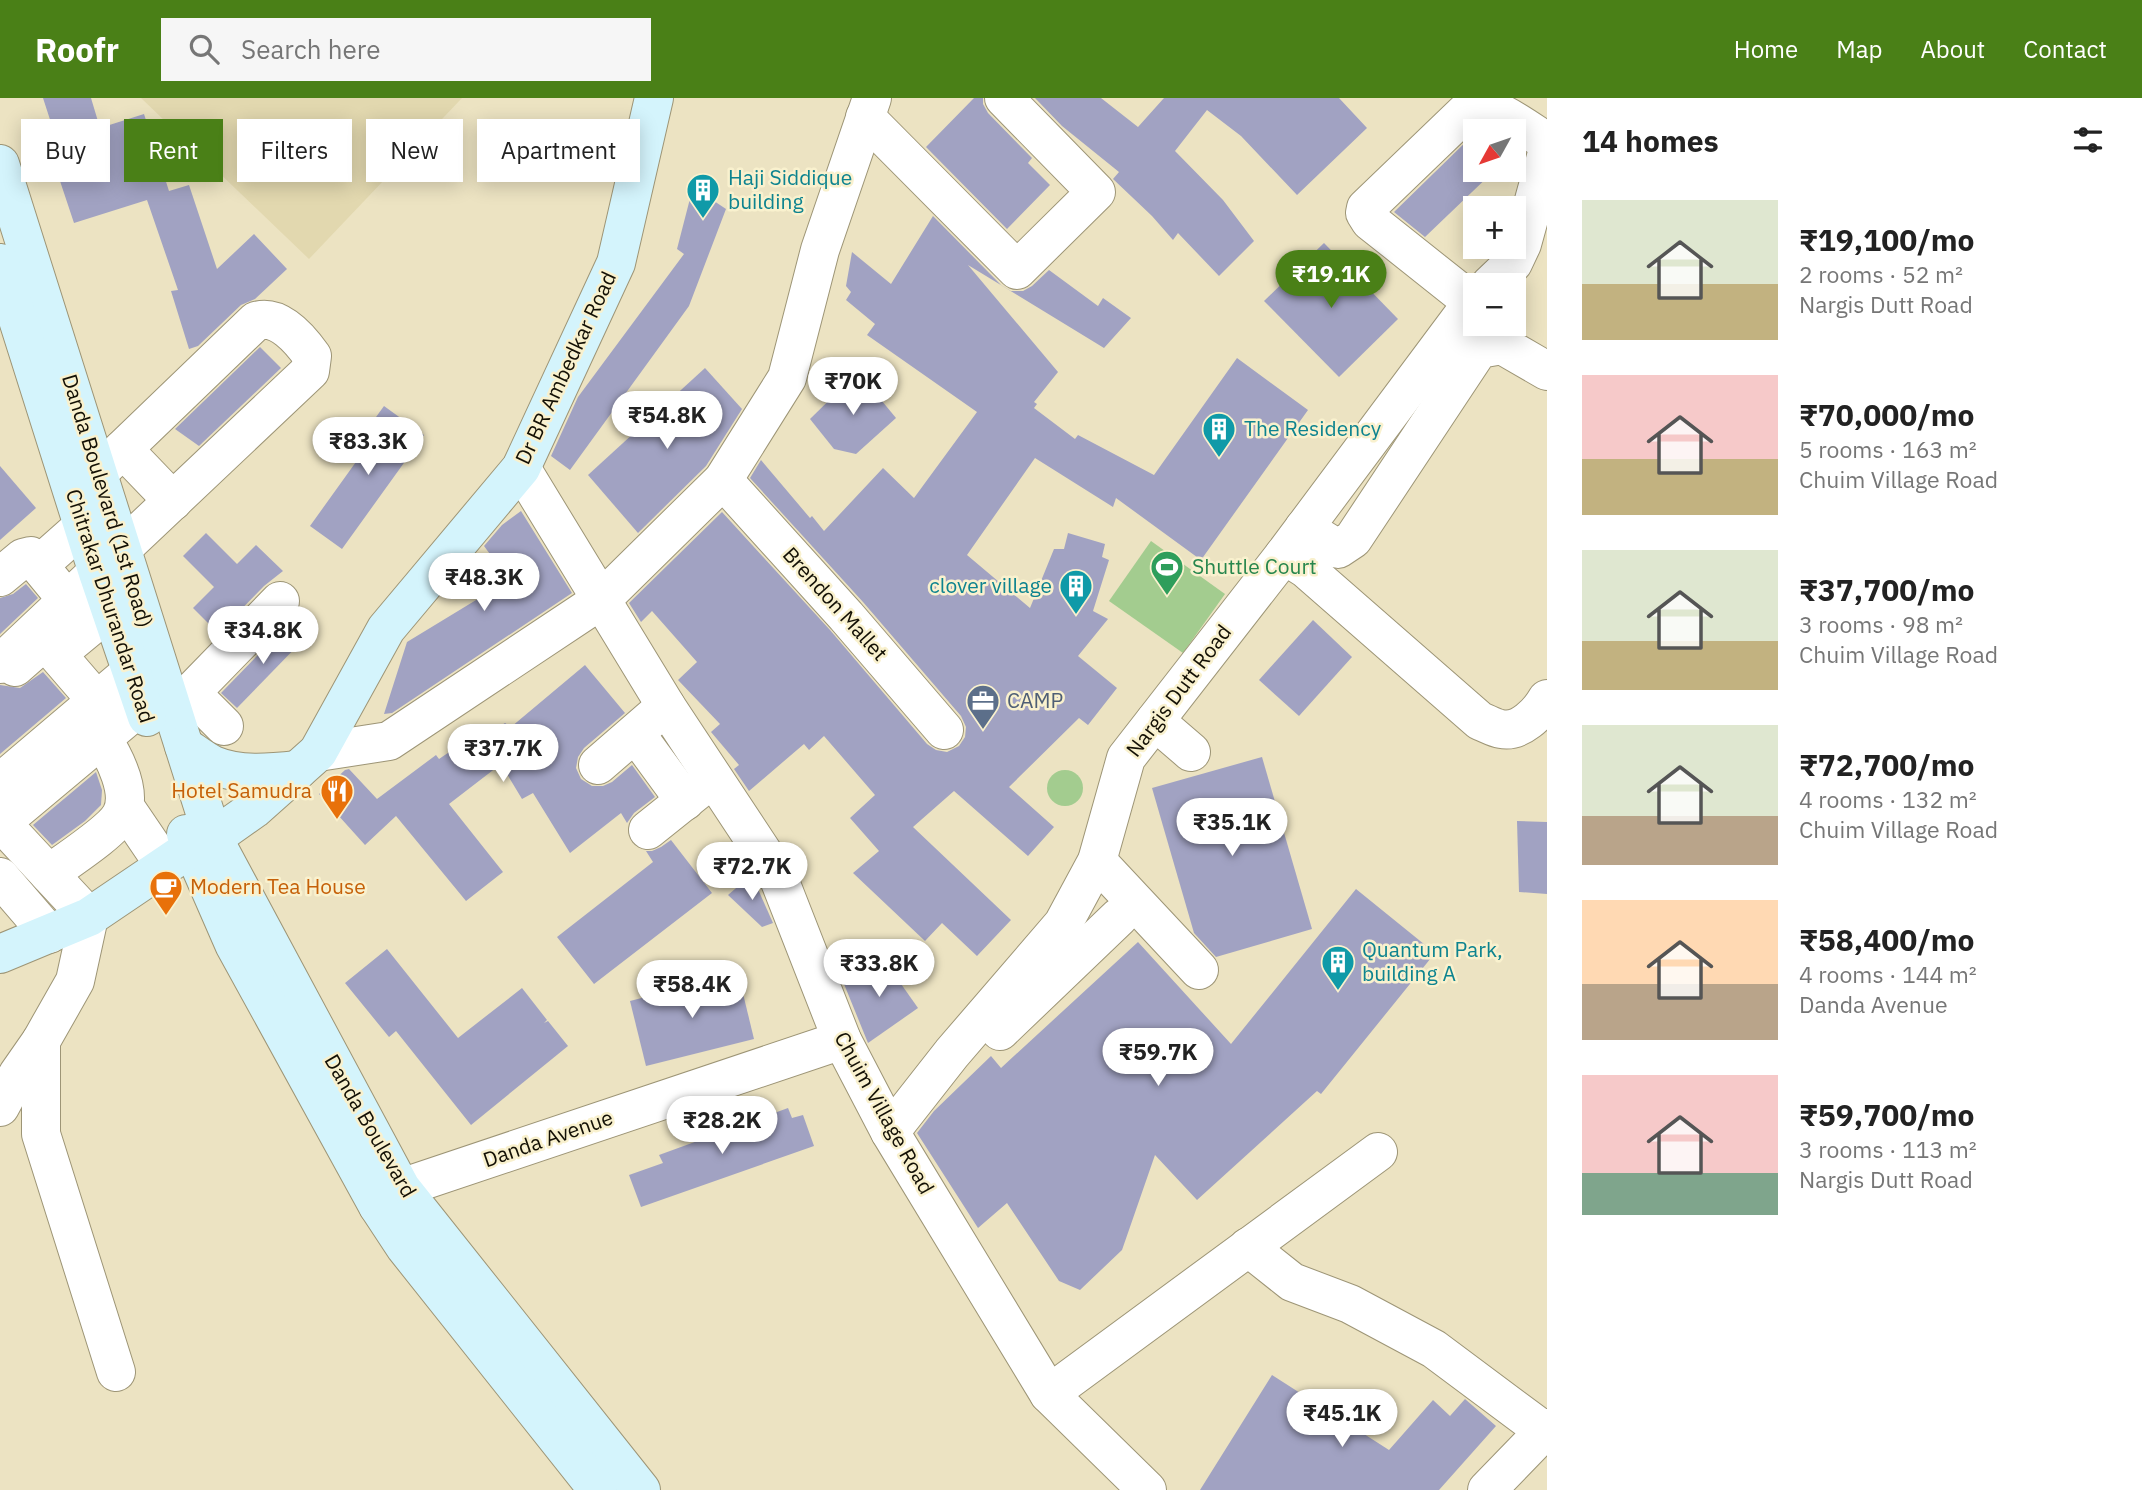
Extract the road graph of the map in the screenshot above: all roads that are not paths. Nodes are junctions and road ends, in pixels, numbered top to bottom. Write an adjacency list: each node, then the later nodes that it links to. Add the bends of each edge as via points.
1 (654, 98): 13 (main road, Dr BR Ambedkar Road, via 616,263)
2 (1004, 98): 3 (street, via 1096,192 1017,270)
3 (869, 108): 14 (street, via 820,250 787,378)
4 (1547, 142): 9 (street, via 1477,104 1366,208 1370,221)
5 (1547, 153): 8 (street, Nargis Dutt Road, via 1522,244)
6 (0, 164): 7 (main road, Danda Boulevard (1st Road))
7 (9, 271): 12 (main road, Danda Boulevard (1st Road)); 16 (main road, Chitrakar Dhurandar Road)
8 (1502, 273)
9 (1463, 284)
10 (1463, 316): 17 (street, Nargis Dutt Road)
11 (1547, 371): 17 (street, via 1502,345 1479,349 1353,539 1338,549)
12 (110, 461): 15 (street); 15 (street, via 256,321 264,318 280,323 312,356 310,371); 18 (main road, Danda Boulevard (1st Road))
13 (521, 468): 21 (street, Chuim Village Road); 38 (main road, Dr BR Ambedkar Road, via 386,629)
14 (723, 480): 21 (street); 34 (street, Brendon Mallet)
15 (173, 501): 18 (street)
16 (83, 526): 18 (main road, Chitrakar Dhurandar Road); 19 (street)
17 (1294, 542): 28 (street, via 1324,584 1480,721 1504,730 1524,724); 32 (street, Nargis Dutt Road)
18 (110, 562): 22 (street); 24 (main road, Chitrakar Dhurandar Road); 30 (main road, Danda Boulevard (1st Road))
19 (38, 565): 20 (street, via 27,556); 22 (street)
20 (0, 577)
21 (601, 600): 31 (street, Chuim Village Road); 38 (street, via 389,741)
22 (68, 601): 26 (street)
23 (280, 601): 30 (street)
24 (110, 610): 25 (street); 30 (main road, Chitrakar Dhurandar Road)
25 (58, 653): 27 (street, via 43,643); 29 (street)
26 (0, 664)
27 (0, 680)
28 (1547, 699)
29 (97, 701): 30 (street); 42 (street)
30 (165, 705): 33 (street); 36 (street); 38 (main road, via 212,765 258,774); 44 (main road, Chitrakar Dhurandar Road); 44 (main road, Danda Boulevard (1st Road))
31 (666, 706): 35 (street); 40 (street, Chuim Village Road)
32 (1155, 721): 37 (street); 45 (street, Nargis Dutt Road, via 1126,758)
33 (224, 726)
34 (944, 730)
35 (636, 734): 39 (street); 40 (street)
36 (102, 738): 41 (street, via 116,759); 42 (street)
37 (1191, 752)
38 (308, 761): 44 (main road, Dr BR Ambedkar Road, via 254,809)
39 (598, 765)
40 (699, 790): 43 (street); 53 (street, Chuim Village Road, via 777,874)
41 (125, 807): 44 (street); 46 (street, via 113,825)
42 (7, 808): 46 (street)
43 (648, 831)
44 (190, 851): 48 (main road, Dr BR Ambedkar Road); 55 (main road, Danda Boulevard); 55 (main road, Chitrakar Dhurandar Road, via 234,944)
45 (1097, 861): 52 (street); 56 (street, Nargis Dutt Road, via 1063,924)
46 (49, 874): 48 (street)
47 (2, 885): 50 (street)
48 (89, 917): 50 (main road, Dr BR Ambedkar Road); 54 (street, via 75,981)
49 (1119, 917): 56 (street, via 988,1043 974,1051)
50 (49, 934): 51 (main road, Dr BR Ambedkar Road)
51 (0, 954)
52 (1199, 970)
53 (842, 1040): 58 (street, Chuim Village Road); 60 (street, Danda Avenue)
54 (41, 1041): 57 (street); 62 (street, via 41,1134)
55 (310, 1051): 60 (main road)
56 (952, 1053): 58 (street, Nargis Dutt Road)
57 (0, 1107)
58 (890, 1132): 63 (street, Chuim Village Road)
59 (1378, 1152): 61 (street)
60 (389, 1197): 65 (main road, via 405,1247 540,1391)
61 (1248, 1247): 63 (street); 64 (street, via 1292,1282 1350,1304 1434,1349)
62 (116, 1371)
63 (1049, 1394): 66 (street, Chuim Village Road)
64 (1546, 1430): 67 (street)
65 (622, 1487)
66 (1147, 1490)
67 (1487, 1490)

